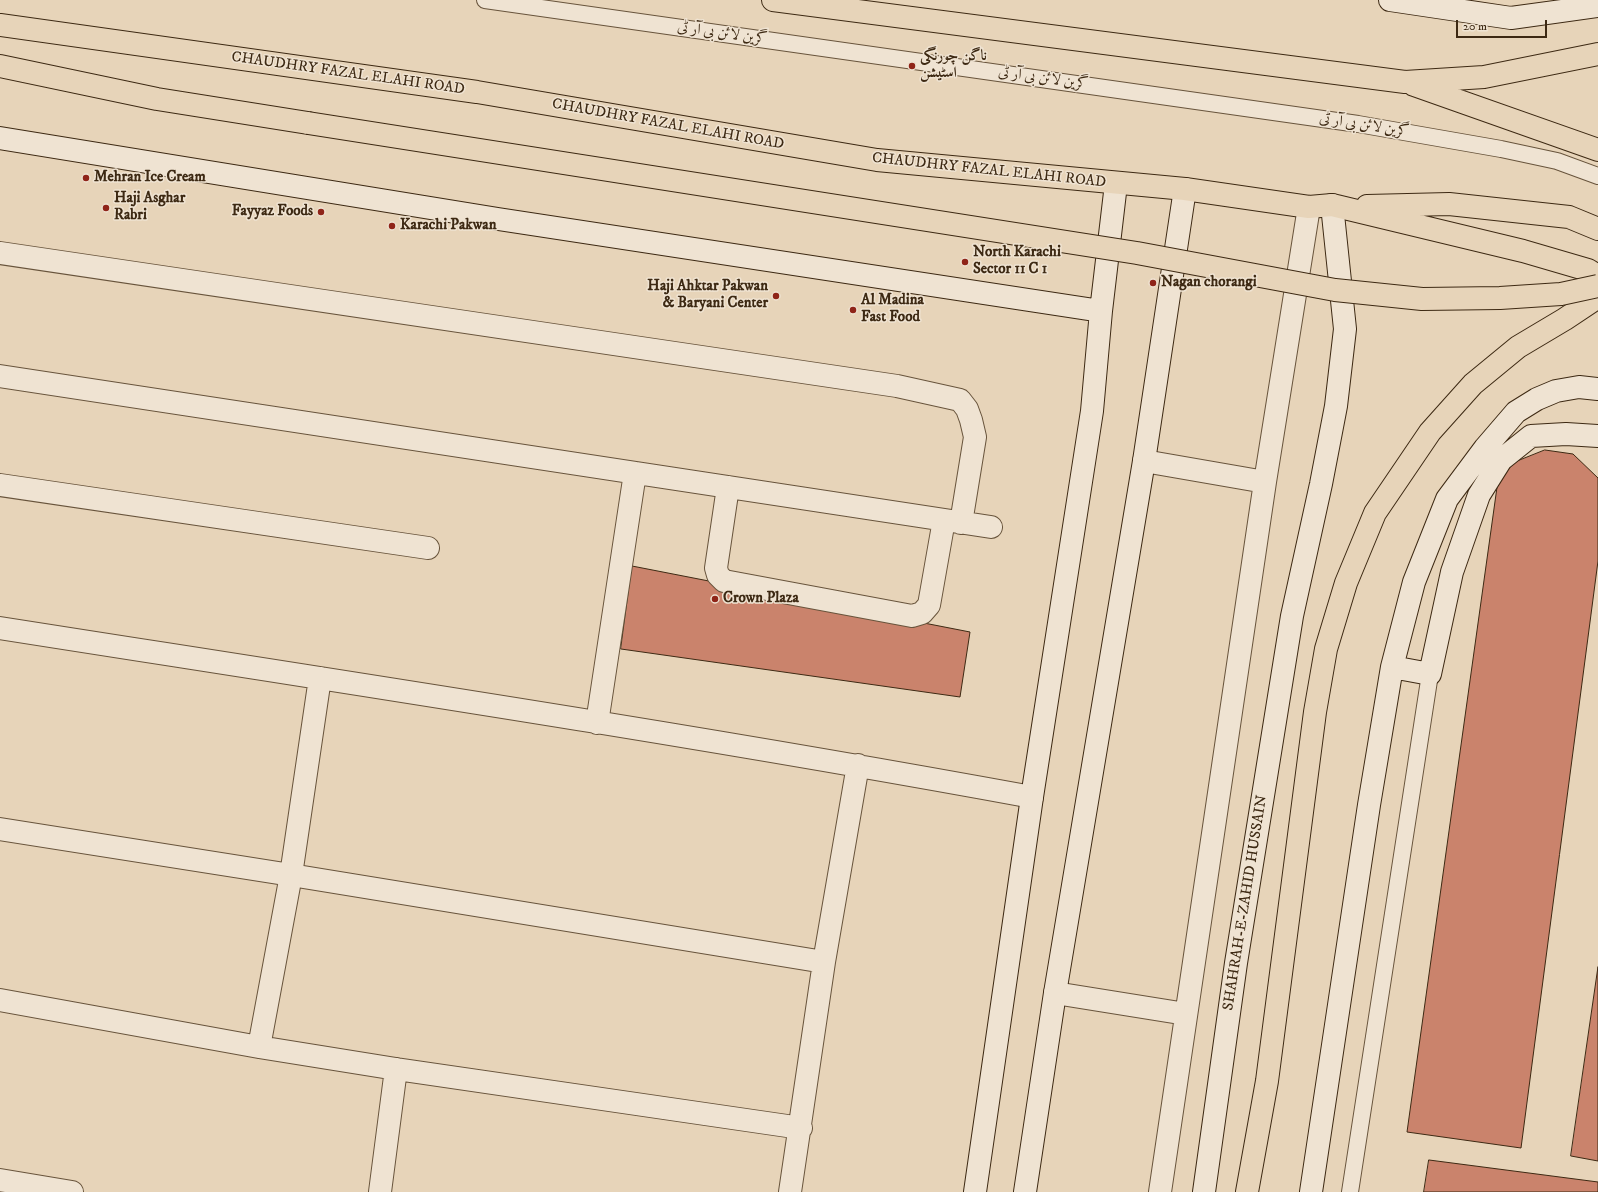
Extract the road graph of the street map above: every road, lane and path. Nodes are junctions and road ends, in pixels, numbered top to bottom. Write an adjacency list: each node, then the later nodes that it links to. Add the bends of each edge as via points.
1 (485, 0): 13 (lane, گرین لائن بی آر ٹی, via 1358,124 1550,159)
2 (773, 0): 5 (main road)
3 (1390, 0): 4 (street)
4 (1431, 4): 6 (street, via 1511,18)
5 (838, 5): 10 (main road)
6 (1598, 6)
7 (0, 25): 14 (main road, CHAUDHRY FAZAL ELAHI ROAD, via 477,92 878,160)
8 (1598, 54): 10 (main road, via 1484,77)
9 (0, 66): 21 (main road, bridge, via 157,99 1137,253 1335,290 1422,299 1500,298 1561,294)
10 (1405, 82): 12 (main road)
11 (0, 138): 23 (street, via 498,219)
12 (1598, 150)
13 (1598, 176)
14 (1116, 184): 15 (main road, CHAUDHRY FAZAL ELAHI ROAD); 23 (street)
15 (1185, 189): 17 (main road, CHAUDHRY FAZAL ELAHI ROAD); 27 (street)
16 (1335, 206): 17 (main road, CHAUDHRY FAZAL ELAHI ROAD); 18 (main road, via 1449,204 1569,217); 20 (main road, via 1523,251 1588,270); 58 (street, SHAHRAH-E-ZAHID HUSSAIN, via 1344,330 1334,414 1292,616 1236,963)
17 (1308, 207): 29 (street)
18 (1598, 228)
19 (0, 253): 32 (street, via 889,385 960,400 967,409 975,437)
20 (1598, 276)
21 (1598, 286)
22 (1598, 297): 59 (main road, via 1518,347 1473,384 1430,432 1375,513 1346,583 1326,649 1314,712 1267,1081)
23 (1101, 311): 41 (street, via 1092,411)
24 (0, 376): 28 (street)
25 (1598, 388): 36 (street, via 1579,387 1556,391 1516,412 1447,499 1414,582)
26 (1598, 436): 37 (street, via 1531,436 1502,460 1478,495 1452,572)
27 (1144, 461): 29 (street); 45 (street)
28 (635, 473): 31 (street); 39 (street)
29 (1265, 482): 47 (street)
30 (0, 485): 34 (street)
31 (728, 487): 32 (street); 32 (street, via 716,568 724,581 912,616 922,613 929,605)
32 (952, 521): 33 (street)
33 (991, 527)
34 (428, 548)
35 (0, 628): 38 (street)
36 (1392, 667): 37 (street); 60 (street)
37 (1430, 674): 61 (lane)
38 (320, 678): 39 (street); 43 (street)
39 (597, 723): 40 (street)
40 (858, 765): 41 (street); 44 (street)
41 (1032, 796): 55 (street)
42 (0, 829): 43 (street)
43 (291, 875): 44 (street); 48 (street)
44 (824, 962): 50 (street)
45 (1056, 993): 47 (street); 56 (street)
46 (0, 1000): 48 (street)
47 (1186, 1014): 57 (street)
48 (259, 1047): 49 (street)
49 (396, 1070): 50 (street); 53 (street)
50 (801, 1128): 54 (street)
51 (0, 1180): 52 (street)
52 (72, 1192)
53 (380, 1192)
54 (790, 1192)
55 (975, 1192)
56 (1025, 1192)
57 (1160, 1192)
58 (1204, 1192)
59 (1247, 1192)
60 (1312, 1192)
61 (1350, 1192)

